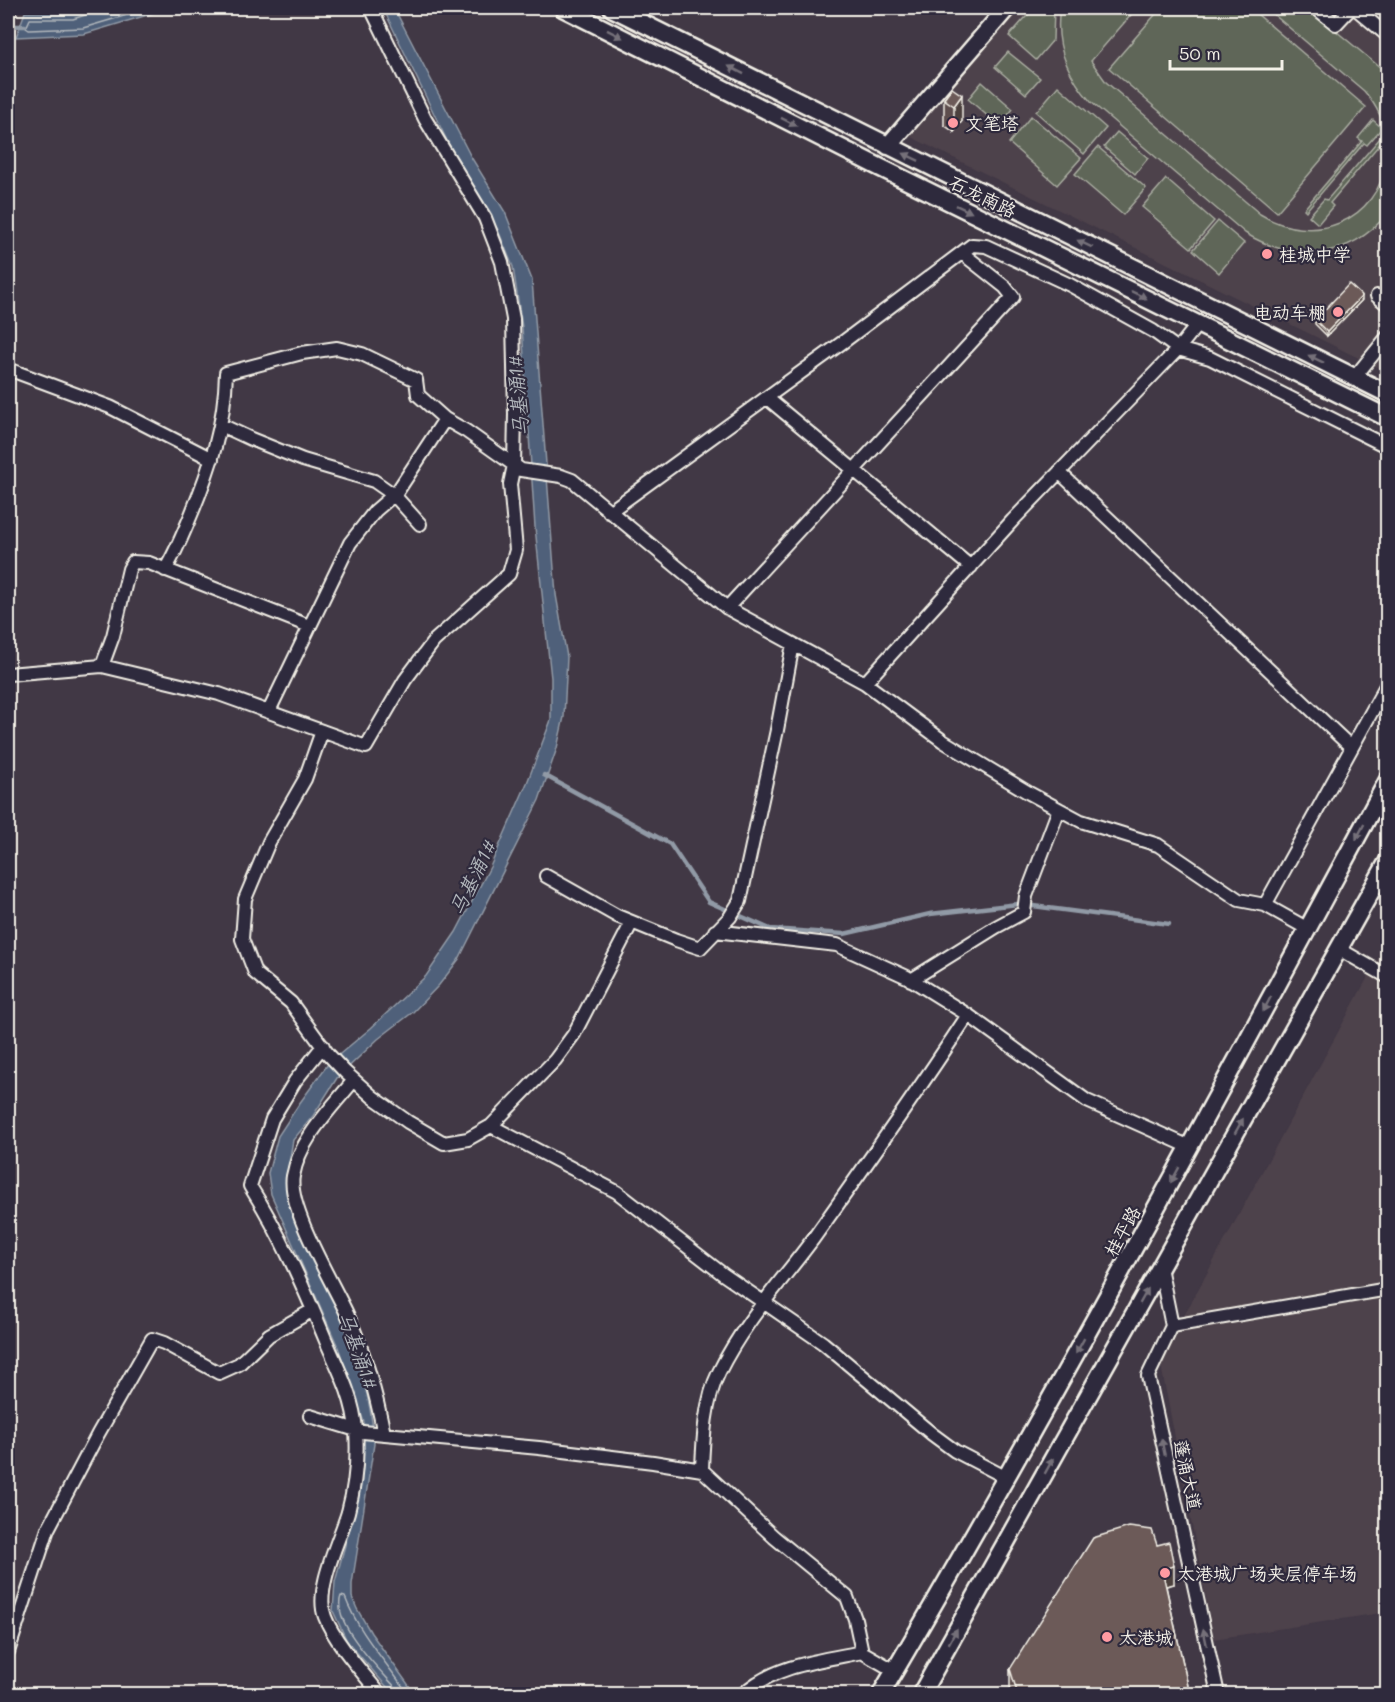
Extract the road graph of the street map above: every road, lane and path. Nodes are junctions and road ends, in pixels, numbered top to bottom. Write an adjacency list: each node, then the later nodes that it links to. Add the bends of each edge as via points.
1 (10, 8): 8 (street)
2 (371, 8): 28 (street, via 425,119 485,218 502,261 513,319)
3 (563, 8): 12 (main road, 石龙南路, one-way to 12)
4 (612, 8): 10 (main road, 石龙南路, one-way to 4)
5 (1007, 8): 10 (main road)
6 (1316, 8): 7 (street, via 1336,24)
7 (1353, 8): 9 (street)
8 (8, 13)
9 (1388, 36)
10 (888, 146): 20 (main road, 石龙南路, one-way to 10)
11 (962, 253): 13 (street, via 972,245 986,246); 22 (street); 29 (street, via 1013,297)
12 (1061, 257): 13 (street); 16 (main road, 石龙南路, one-way to 16)
13 (1050, 276): 18 (street, via 1154,331)
14 (1377, 296): 15 (street)
15 (1388, 305)
16 (1198, 324): 18 (street); 23 (main road, 石龙南路)
17 (1388, 336): 20 (street)
18 (1178, 349): 26 (street, via 1210,358); 30 (street)
19 (8, 369): 27 (street, via 110,407)
20 (1353, 378): 21 (main road, 石龙南路)
21 (1388, 394)
22 (767, 398): 29 (street); 32 (street)
23 (1388, 418)
24 (445, 419): 25 (street, via 418,395 416,380 362,354 337,348 226,373); 28 (street); 31 (street)
25 (221, 425): 27 (street); 31 (street, via 303,460 374,481)
26 (1388, 447)
27 (212, 459): 35 (street)
28 (517, 467): 32 (street, via 573,480); 44 (street, via 510,484 516,550 509,574 434,641 405,680 366,747)
29 (854, 470): 34 (street); 36 (street)
30 (1059, 472): 34 (street); 45 (street)
31 (394, 495): 33 (street); 37 (street, via 375,511 350,543)
32 (609, 512): 36 (street)
33 (420, 524)
34 (971, 567): 42 (street)
35 (165, 570): 37 (street); 39 (street, via 133,562)
36 (727, 608): 38 (street)
37 (309, 626): 43 (street)
38 (793, 644): 42 (street); 53 (street, via 740,901)
39 (102, 666): 40 (street); 43 (street, via 219,694)
40 (8, 674)
41 (1388, 682): 45 (street)
42 (865, 683): 47 (street, via 944,741)
43 (269, 711): 44 (street)
44 (322, 731): 58 (street, via 304,779 268,843 244,899 242,939 255,973 291,1003)
45 (1351, 747): 50 (street)
46 (1388, 780): 52 (main road, 桂平路, one-way to 52)
47 (1059, 809): 50 (street, via 1082,821 1158,845 1239,900); 56 (street, via 1023,912)
48 (1388, 861): 54 (main road)
49 (546, 876): 51 (street)
50 (1265, 905): 52 (street)
51 (632, 922): 53 (street, via 700,948); 60 (street, via 574,1034 555,1060)
52 (1308, 929): 61 (main road, 桂平路, one-way to 61)
53 (715, 931): 56 (street, via 837,945)
54 (1339, 949): 55 (street); 62 (main road, one-way to 54)
55 (1388, 977)
56 (911, 980): 57 (street)
57 (968, 1015): 61 (street, via 1088,1101); 64 (street, via 894,1126)
58 (326, 1050): 59 (street); 65 (street, via 295,1081 272,1119 250,1186 283,1244)
59 (350, 1076): 60 (street, via 408,1122 444,1143 468,1139); 69 (street, via 305,1142 293,1176 293,1196 365,1360 379,1406)
60 (492, 1126): 64 (street, via 617,1192)
61 (1190, 1147): 71 (main road, 桂平路, one-way to 71)
62 (1160, 1267): 66 (street); 75 (main road, one-way to 62)
63 (1388, 1289): 66 (street)
64 (763, 1302): 70 (street, via 718,1374 705,1420); 71 (street, via 823,1342 955,1451)
65 (313, 1310): 68 (street, via 352,1401); 72 (street, via 269,1335 239,1364 219,1373 152,1339 48,1528)
66 (1172, 1326): 79 (street, 蓬涌大道, one-way to 66, via 1148,1376)
67 (310, 1416): 68 (street)
68 (360, 1431): 69 (street); 76 (street, via 356,1479 330,1560 322,1603 338,1640)
69 (381, 1434): 70 (street, via 539,1448)
70 (702, 1470): 73 (street, via 847,1598)
71 (1007, 1478): 74 (main road, 桂平路)
72 (8, 1652)
73 (862, 1652): 74 (street); 77 (street, via 807,1663 770,1676)
74 (895, 1671): 78 (main road, 桂平路)
75 (923, 1692)
76 (380, 1695)
77 (744, 1695)
78 (881, 1695)
79 (1218, 1695)

